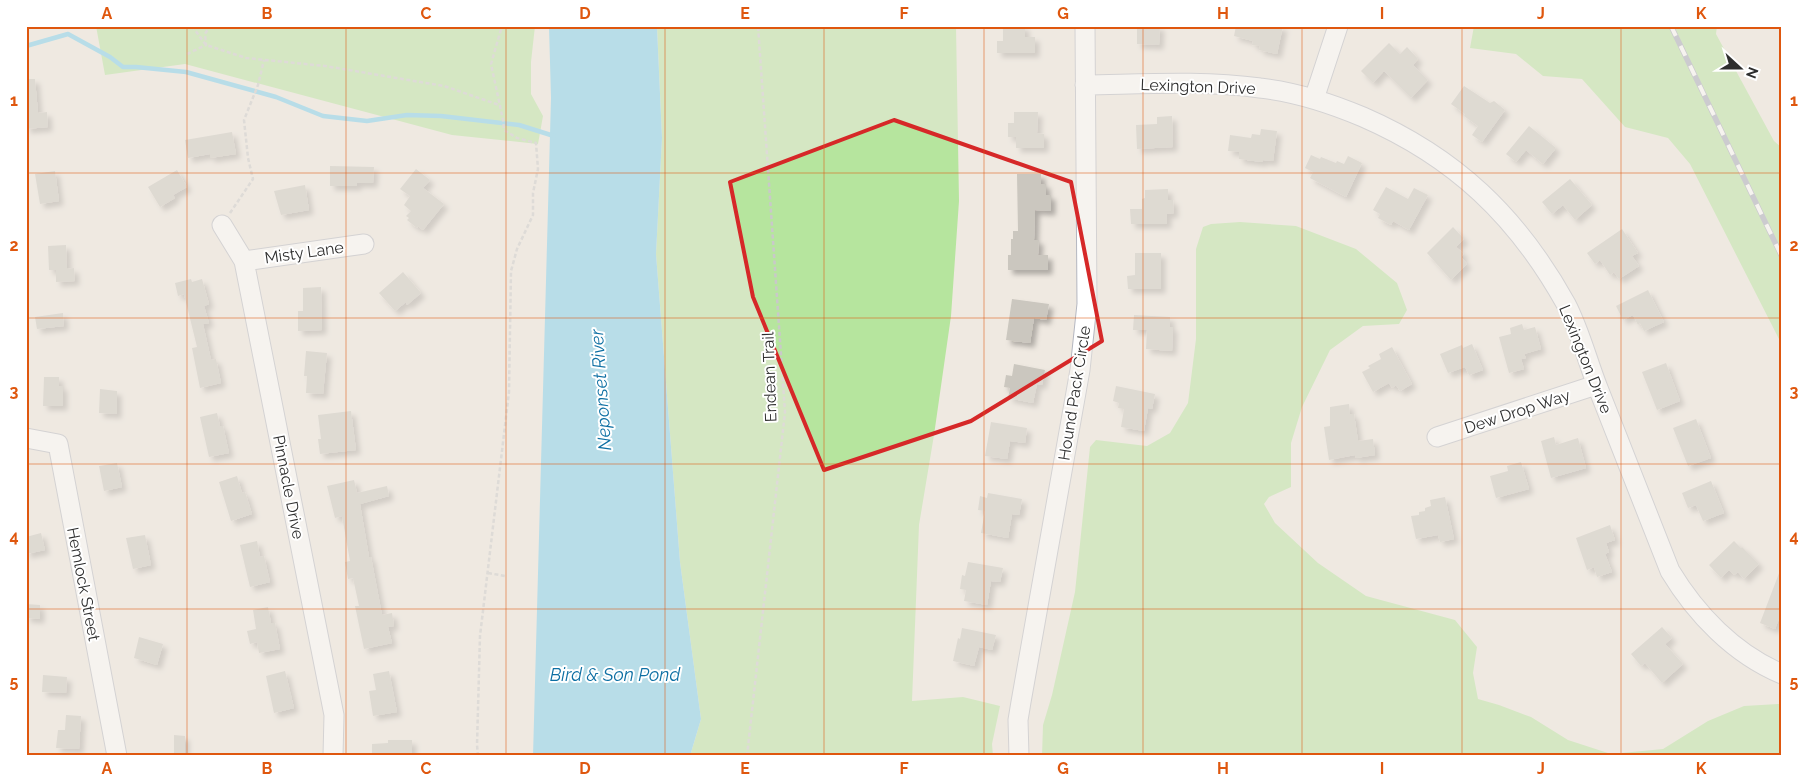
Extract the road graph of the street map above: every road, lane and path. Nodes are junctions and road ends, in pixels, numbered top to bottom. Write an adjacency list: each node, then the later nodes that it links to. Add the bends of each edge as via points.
1 (192, 26): 7 (path)
2 (210, 26): 7 (path, via 205,34)
3 (502, 26): 12 (path, via 491,64)
4 (758, 26): 25 (path, Endean Trail, via 784,412)
5 (1085, 26): 10 (street, Hound Pack Circle)
6 (1338, 26): 11 (street)
7 (206, 45): 8 (path); 9 (path, via 246,58)
8 (186, 54)
9 (264, 60): 12 (path, via 325,66 444,86); 13 (path, via 244,120 253,179)
10 (1085, 85): 11 (street, Lexington Drive, via 1203,83 1261,88); 26 (street, Hound Pack Circle, via 1085,334 1018,720)
11 (1314, 99): 16 (street, Lexington Drive, via 1376,123 1417,144 1455,170 1492,203 1521,236 1566,305 1580,335)
12 (499, 105): 19 (path, via 504,130 517,138 536,143 538,169 533,215 511,271 509,392)
13 (222, 226): 15 (street, Pinnacle Drive)
14 (364, 244): 15 (street, Misty Lane)
15 (244, 261): 23 (street, Pinnacle Drive, via 334,715)
16 (1596, 385): 17 (street, Dew Drop Way); 21 (street, Lexington Drive, via 1670,571 1685,596 1725,638)
17 (1437, 437)
18 (26, 438): 22 (street, Hemlock Street, via 58,444)
19 (488, 574): 20 (path); 24 (path, via 480,636)
20 (505, 576)
21 (1782, 674)
22 (117, 756)
23 (334, 756)
24 (478, 756)
25 (747, 756)
26 (1019, 756)

